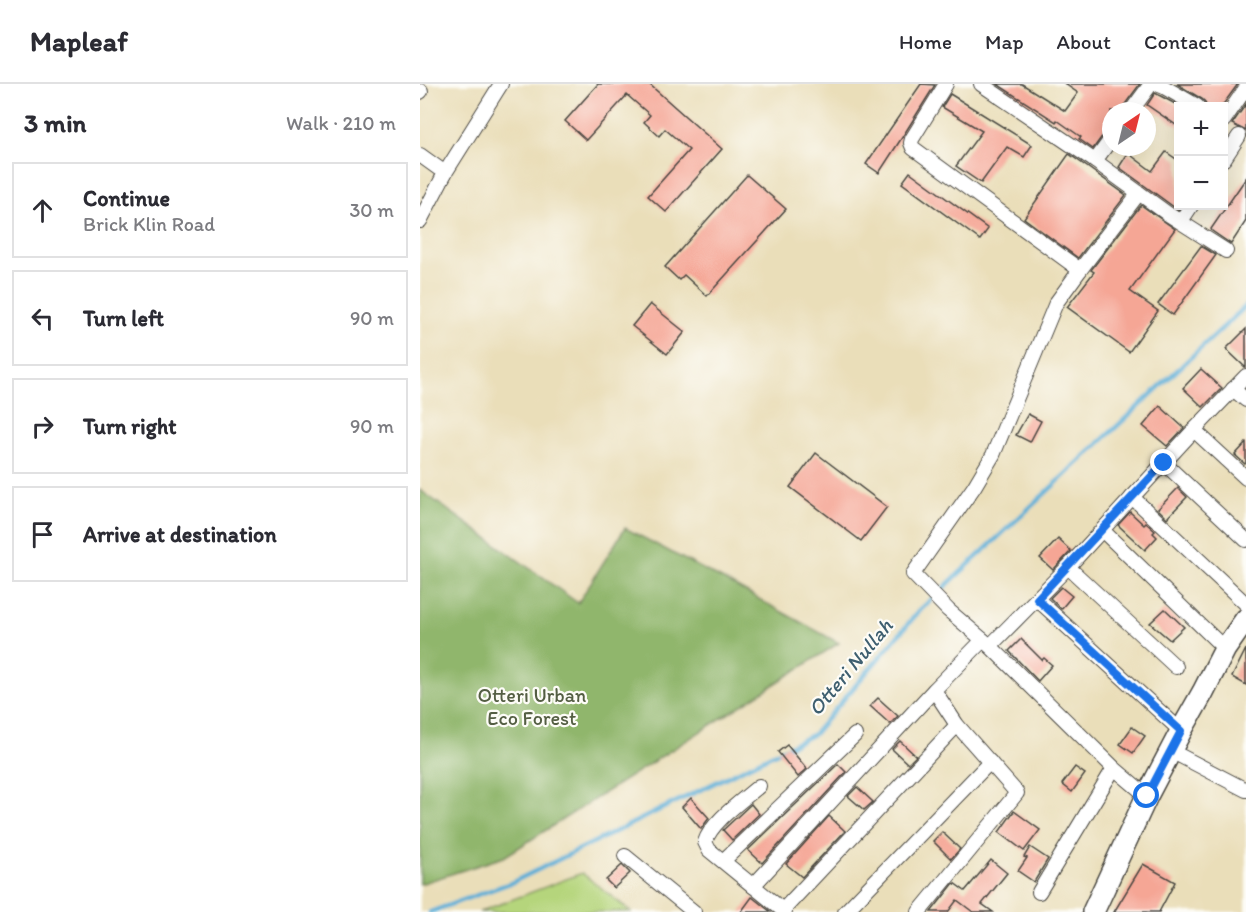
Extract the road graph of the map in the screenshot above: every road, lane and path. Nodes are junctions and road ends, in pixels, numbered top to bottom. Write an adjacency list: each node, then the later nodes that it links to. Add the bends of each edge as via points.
1 (501, 84): 16 (street)
2 (946, 84): 22 (street, via 912,139 913,148)
3 (981, 84): 15 (street)
4 (1151, 84): 7 (street)
5 (1157, 84): 8 (street)
6 (1246, 88): 9 (street)
7 (1138, 102)
8 (1190, 102)
9 (1228, 115)
10 (1228, 124): 11 (street)
11 (1243, 136): 14 (street)
12 (1102, 151): 15 (street)
13 (420, 155): 16 (street)
14 (1226, 156)
15 (1095, 161): 17 (street)
16 (445, 173): 19 (street)
17 (1139, 194): 20 (street); 22 (street)
18 (1188, 210): 20 (street)
19 (420, 221)
20 (1181, 221): 21 (street)
21 (1226, 251)
22 (1080, 270): 36 (street, via 1056,303 993,455 913,574)
23 (1246, 376): 24 (street)
24 (1233, 388): 25 (street); 26 (street)
25 (1246, 400)
26 (1194, 430): 27 (street); 28 (street)
27 (1164, 463): 29 (street); 31 (street)
28 (1246, 478)
29 (1132, 497): 30 (street); 34 (street)
30 (1102, 530): 32 (street); 37 (street)
31 (1246, 540)
32 (1068, 567): 33 (street); 38 (street)
33 (1037, 599): 36 (street); 41 (street)
34 (1246, 604)
35 (1246, 619): 37 (main road)
36 (986, 643): 39 (street); 45 (street)
37 (1225, 649): 41 (main road)
38 (1176, 667)
39 (934, 690): 40 (street); 51 (street)
40 (957, 725): 44 (street); 53 (street)
41 (1181, 731): 43 (main road)
42 (855, 735): 50 (street)
43 (1171, 751): 47 (street); 48 (main road)
44 (990, 762): 55 (street); 56 (street, via 1017,793)
45 (1114, 768): 48 (street); 52 (street)
46 (759, 786): 50 (street, via 708,834 705,842)
47 (1246, 790)
48 (1147, 796): 57 (main road)
49 (625, 856): 54 (street)
50 (723, 861): 51 (street)
51 (753, 886): 53 (street)
52 (1039, 892)
53 (784, 911)
54 (694, 912)
55 (845, 912)
56 (919, 912)
57 (1093, 912)

